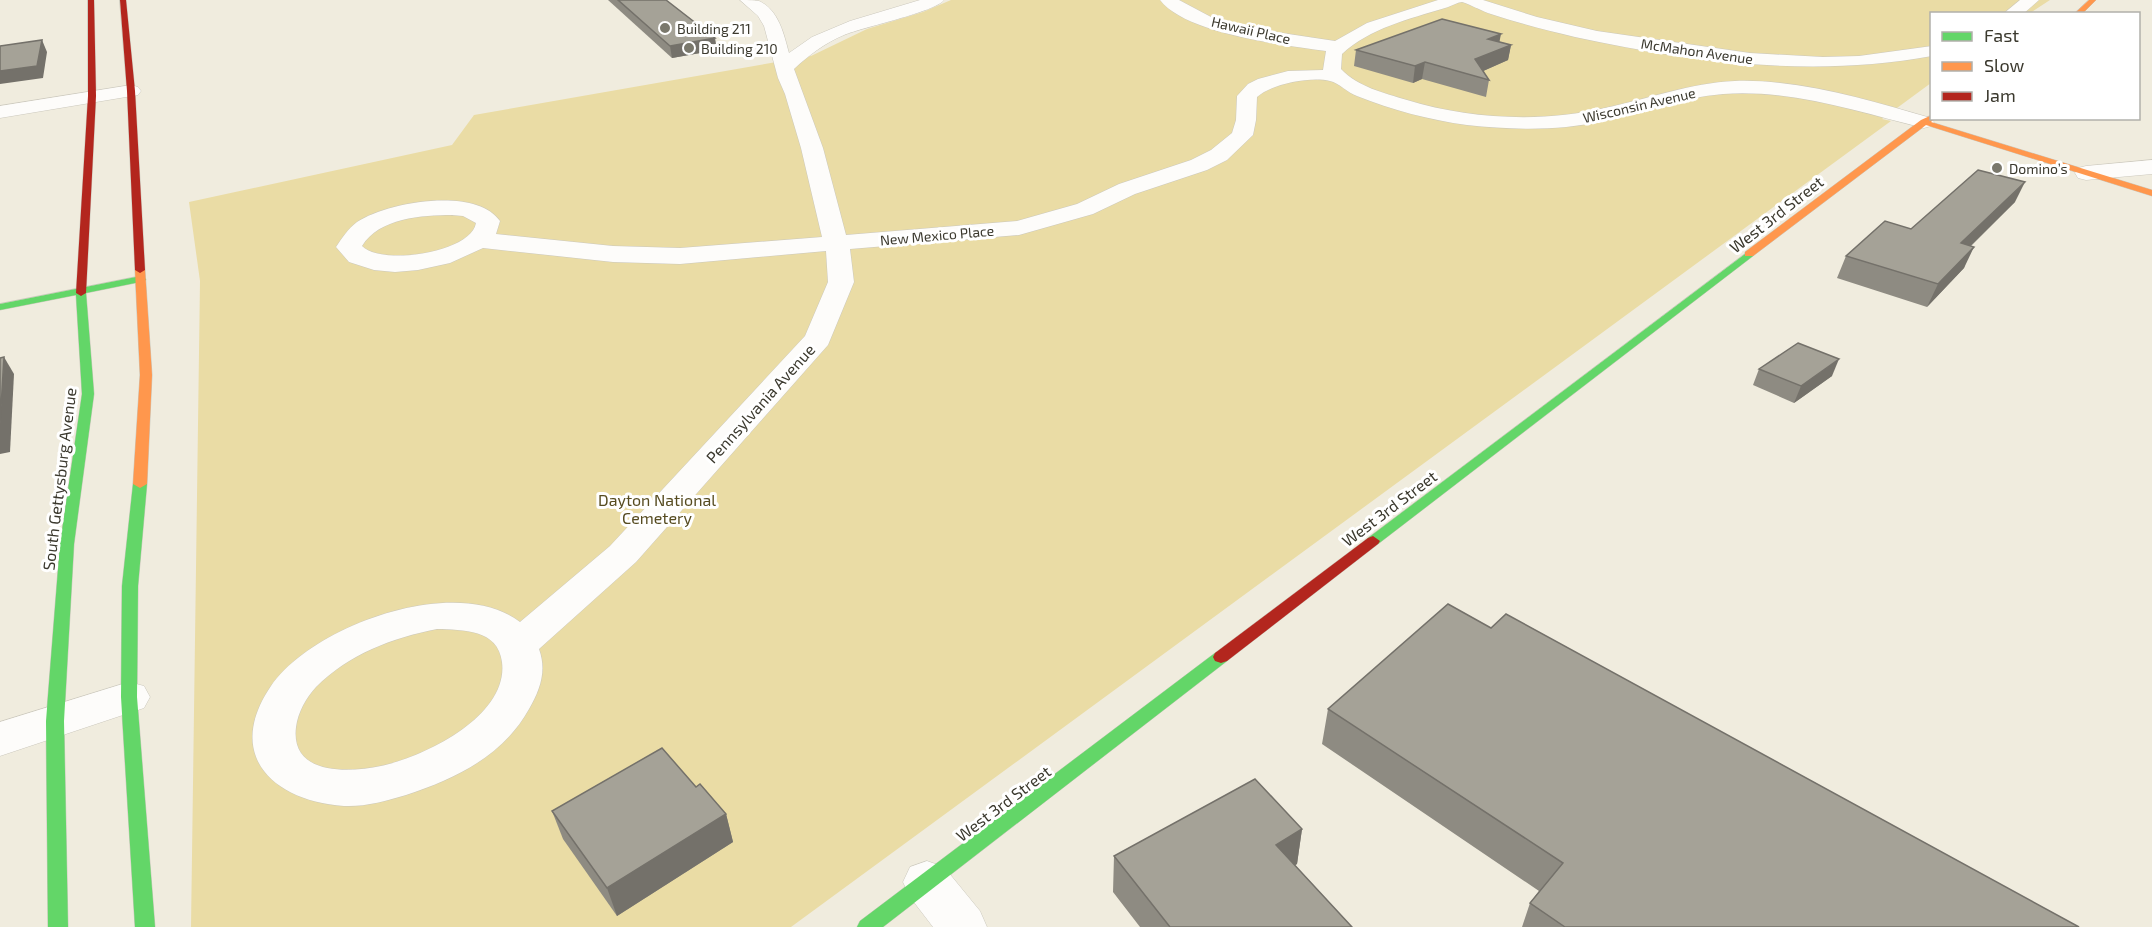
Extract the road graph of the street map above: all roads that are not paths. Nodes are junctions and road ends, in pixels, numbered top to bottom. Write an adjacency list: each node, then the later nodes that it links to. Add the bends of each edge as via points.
1 (91, 0): 17 (main road, South Gettysburg Avenue)
2 (123, 0): 16 (main road)
3 (748, 0): 14 (street, Pennsylvania Avenue, via 773,26)
4 (936, 0): 14 (street, via 835,33 800,52)
5 (1168, 0): 12 (street, Hawaii Place, via 1188,13 1226,26)
6 (1455, 0): 12 (street, via 1368,30)
7 (1468, 0): 13 (street, McMahon Avenue, via 1585,34 1755,59 1826,63)
8 (2031, 0): 10 (street)
9 (2093, 0): 11 (main road)
10 (2014, 12)
11 (2079, 12)
12 (1338, 47): 15 (street, via 1331,58)
13 (1930, 51)
14 (785, 67): 25 (street, Pennsylvania Avenue)
15 (1335, 75): 19 (street, Wisconsin Avenue, via 1364,92 1405,106 1498,121 1591,117 1700,90 1735,87 1810,93); 25 (street, New Mexico Place, via 1290,77 1260,85 1247,96 1245,129 1230,148 1199,165 1126,189 1085,209 1019,228)
16 (131, 91): 17 (street); 26 (main road)
17 (92, 96): 18 (street); 27 (main road, South Gettysburg Avenue)
18 (0, 112)
19 (1928, 119): 33 (main road, West 3rd Street)
20 (1931, 120): 22 (main road)
21 (2152, 167): 22 (street)
22 (2086, 173): 23 (main road)
23 (2152, 193)
24 (479, 240): 24 (street, via 445,256 400,264 363,260 352,255 349,247 364,228 382,220 403,213 448,208 480,214 488,221); 25 (street, New Mexico Place, via 613,254 680,256)
25 (837, 243): 29 (street, Pennsylvania Avenue, via 841,282 818,339 623,554)
26 (141, 279): 27 (main road); 30 (main road, via 146,386 130,586)
27 (81, 292): 28 (main road); 31 (main road, South Gettysburg Avenue, via 88,394 67,544)
28 (0, 307)
29 (518, 645): 29 (street, via 524,666 521,682 504,716 474,744 434,767 389,783 345,788 307,782 282,766 271,742 275,714 294,685 322,659 359,638 398,623 437,616 461,617 501,628)
30 (129, 698): 31 (street); 35 (main road)
31 (56, 721): 32 (street); 34 (main road, South Gettysburg Avenue)
32 (0, 739)
33 (927, 882): 36 (main road, West 3rd Street); 37 (street)
34 (58, 927)
35 (146, 927)
36 (867, 927)
37 (962, 927)

